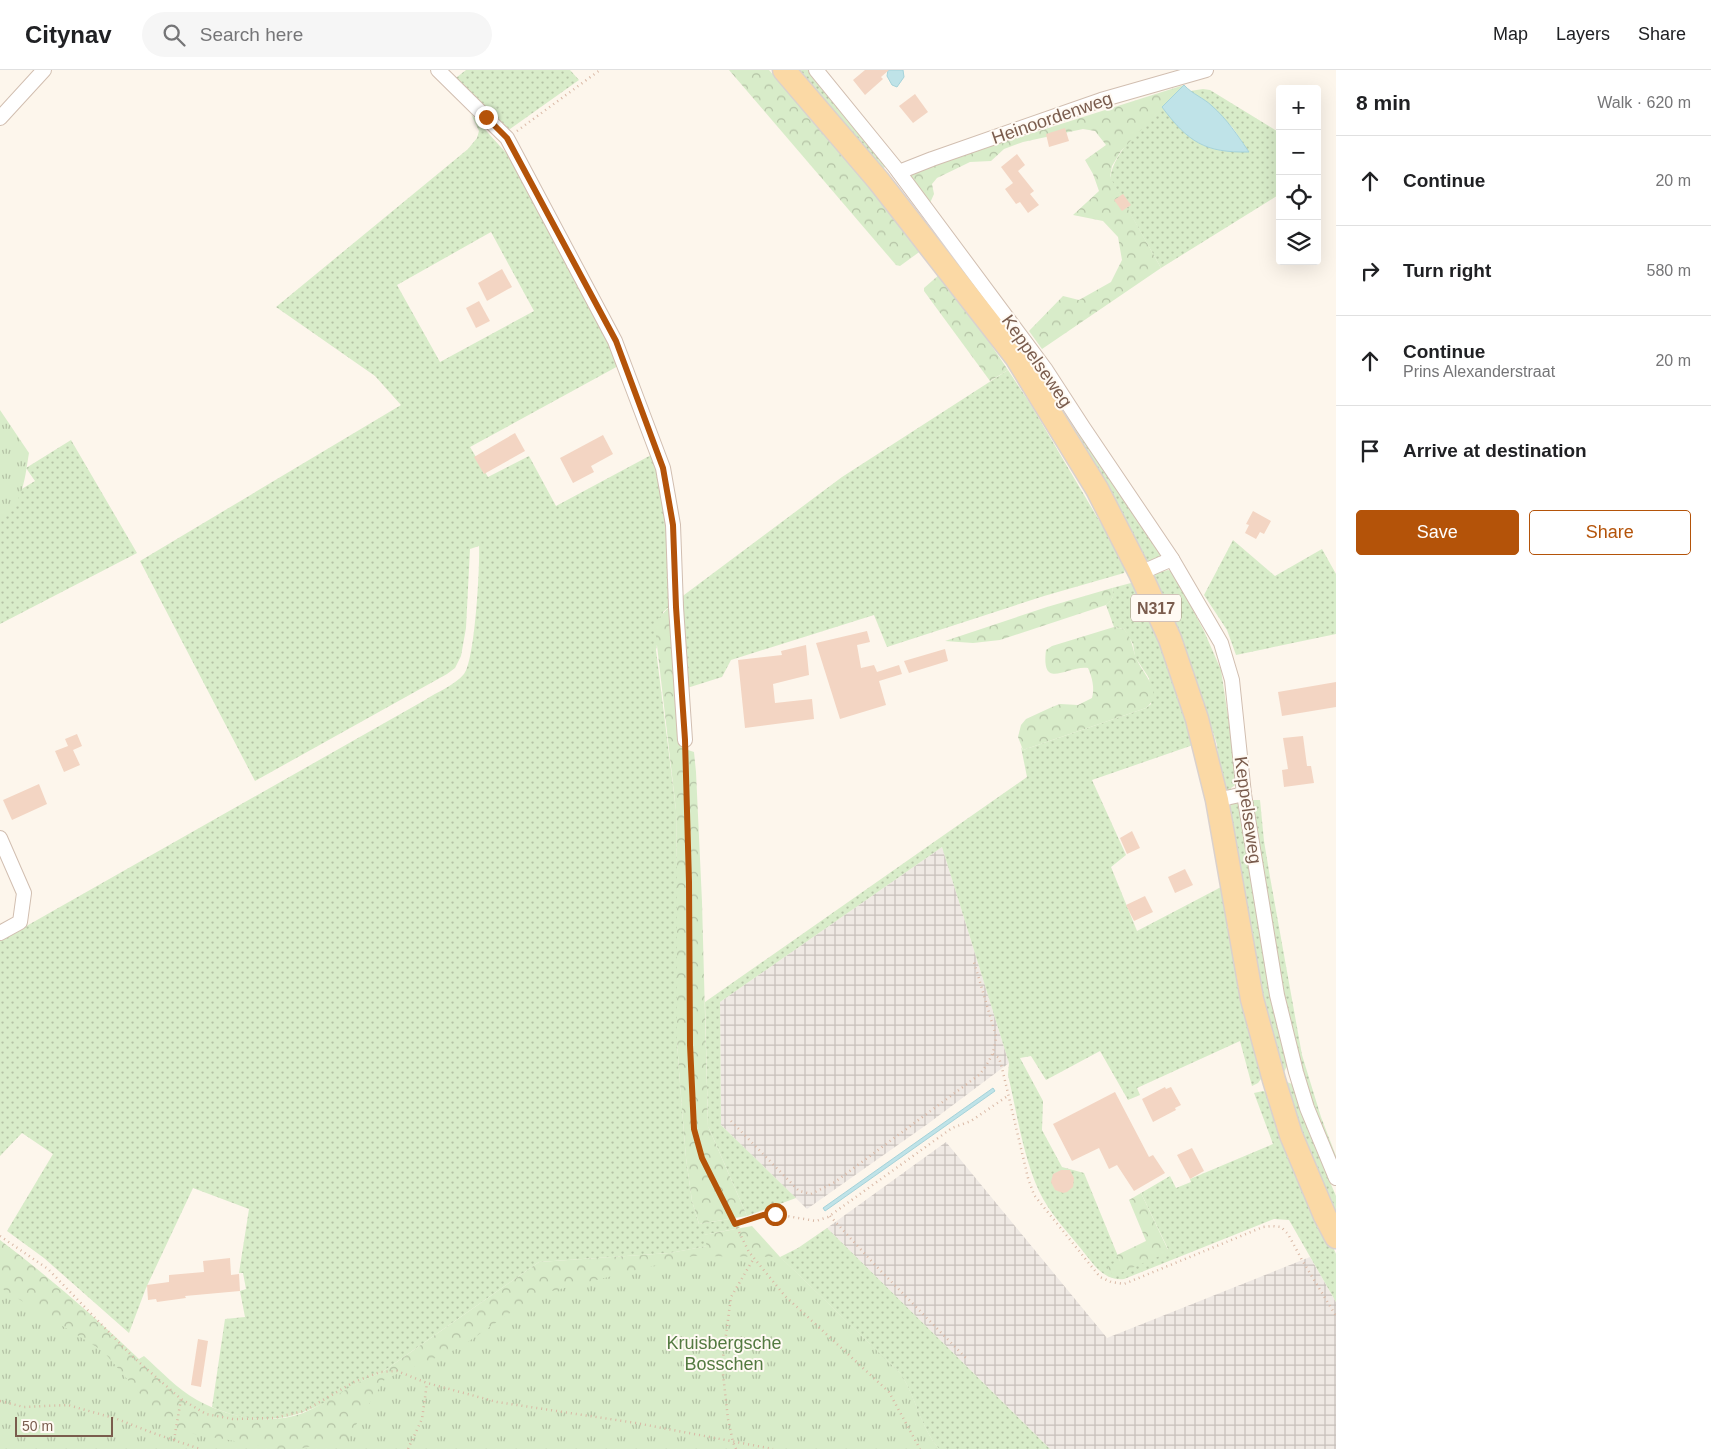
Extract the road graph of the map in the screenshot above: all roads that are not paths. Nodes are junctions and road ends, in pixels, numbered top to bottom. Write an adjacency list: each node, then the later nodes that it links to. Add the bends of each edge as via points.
1 (44, 70): 6 (street)
2 (438, 70): 10 (street, via 507,138 616,341 663,468 673,525)
3 (784, 70): 7 (main road, Keppelseweg / N317)
4 (816, 70): 7 (street, Keppelseweg)
5 (1206, 70): 7 (street, Heinoordenweg, via 1101,100)
6 (0, 118)
7 (891, 173): 8 (street, Keppelseweg, via 1046,370); 9 (main road, Keppelseweg / N317, via 1016,357 1097,489)
8 (1172, 559): 9 (street); 11 (street, Keppelseweg, via 1221,643 1232,680)
9 (1140, 573): 12 (main road, Keppelseweg / N317, via 1170,640 1197,720)
10 (685, 740)
11 (1244, 794): 12 (street); 15 (street, Keppelseweg, via 1277,996)
12 (1217, 800): 16 (main road, Keppelseweg / N317, via 1252,999)
13 (0, 838): 14 (street, via 24,893 20,922)
14 (0, 933)
15 (1296, 1072): 16 (street); 17 (street, Keppelseweg)
16 (1274, 1080): 18 (main road, Keppelseweg / N317, via 1291,1135)
17 (1336, 1178)
18 (1336, 1237)

